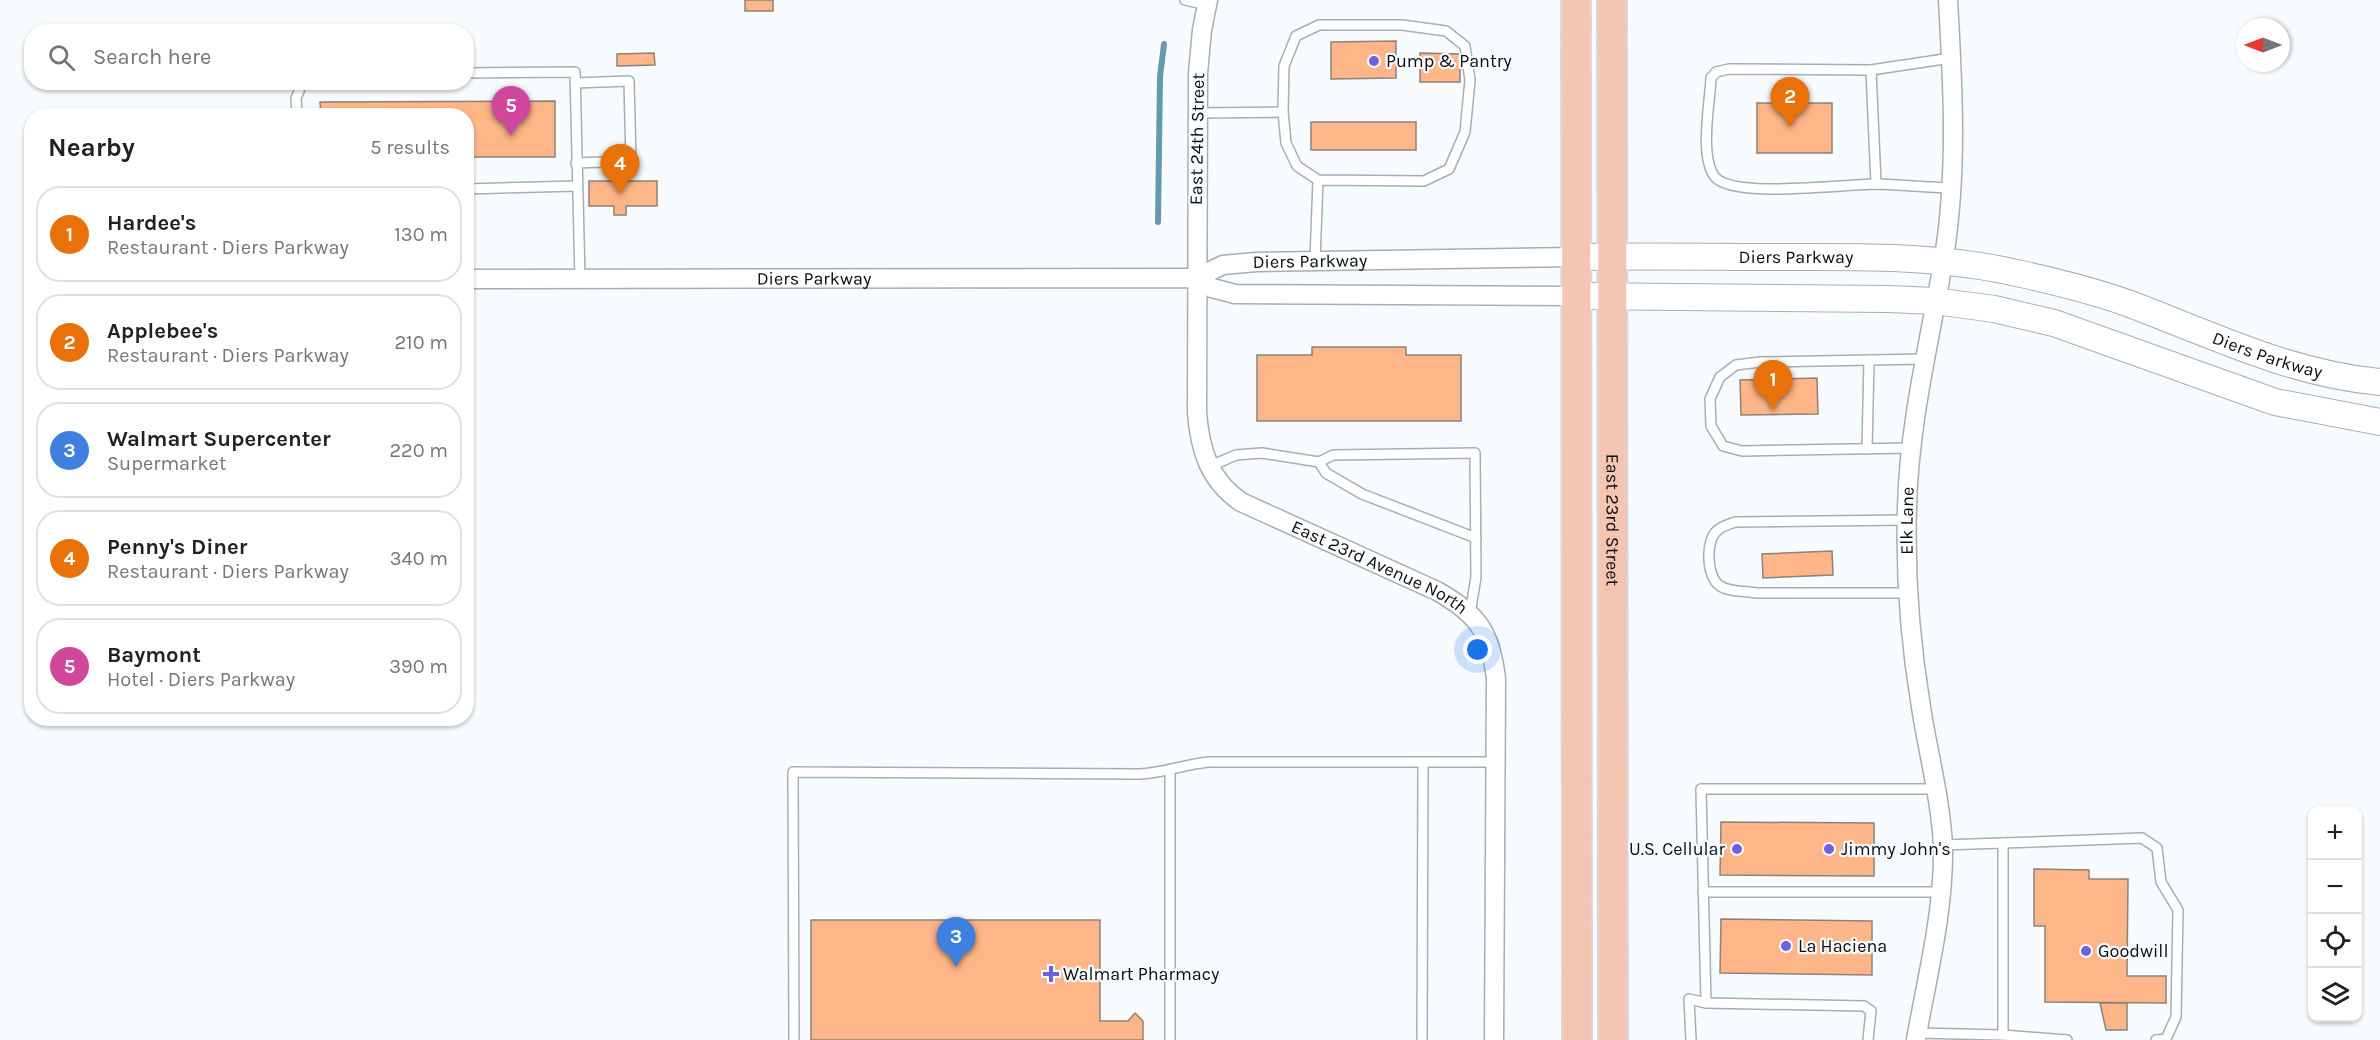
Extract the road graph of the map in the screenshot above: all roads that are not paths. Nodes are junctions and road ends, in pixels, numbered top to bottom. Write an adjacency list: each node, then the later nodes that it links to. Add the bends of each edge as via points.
1 (1185, 0): 5 (lane)
2 (1576, 0): 20 (main road, East 23rd Street)
3 (1612, 0): 21 (main road, East 23rd Street)
4 (1948, 0): 6 (street, Elk Lane)
5 (1208, 3): 13 (street, East 24th Street, via 1200,47)
6 (1951, 58): 7 (lane); 18 (street, Elk Lane)
7 (1871, 70): 16 (lane); 16 (lane, via 1716,72 1711,78 1708,144 1711,170 1723,184 1739,188)
8 (474, 73): 9 (lane, via 575,72)
9 (575, 83): 14 (lane); 14 (lane, via 629,81 631,161)
10 (300, 90): 11 (lane)
11 (297, 108)
12 (1282, 112): 13 (lane); 15 (lane, via 1286,143 1297,166); 15 (lane, via 1284,66 1296,36 1319,25 1402,25 1446,30 1465,46 1470,80 1465,132 1449,169 1424,181)
13 (1197, 113): 24 (street, East 24th Street)
14 (576, 163): 17 (lane)
15 (1318, 180): 22 (lane)
16 (1876, 184): 18 (lane)
17 (577, 186): 19 (lane); 26 (lane)
18 (1950, 188): 23 (street, Elk Lane)
19 (474, 189)
20 (1577, 257): 21 (main road, Diers Parkway); 22 (street, Diers Parkway); 27 (main road, East 23rd Street)
21 (1613, 257): 23 (main road, Diers Parkway, via 1871,257); 28 (main road, East 23rd Street)
22 (1315, 261): 24 (street, Diers Parkway, via 1232,263)
23 (1943, 262): 29 (street, Elk Lane); 32 (main road, Diers Parkway, via 2067,285 2129,304 2297,368)
24 (1196, 278): 26 (street, Diers Parkway); 27 (street, Diers Parkway, via 1212,288 1235,294); 37 (street, East 23rd Avenue North, via 1197,413)
25 (474, 279): 26 (street, Diers Parkway)
26 (580, 279)
27 (1577, 296): 28 (main road, Diers Parkway); 57 (main road, East 23rd Street)
28 (1613, 297): 29 (main road, Diers Parkway); 58 (main road, East 23rd Street)
29 (1935, 301): 30 (street, Elk Lane); 33 (main road, Diers Parkway, via 2054,323 2275,402)
30 (1924, 359): 31 (lane); 34 (street, Elk Lane)
31 (1869, 360): 35 (lane); 35 (lane, via 1736,365 1719,376 1710,399 1711,426 1723,446 1742,451)
32 (2380, 382)
33 (2380, 422)
34 (1911, 448): 35 (lane); 38 (street, Elk Lane)
35 (1867, 449)
36 (1319, 462): 37 (lane, via 1262,453 1236,455); 39 (lane, via 1326,473 1362,494); 39 (lane, via 1333,456 1475,453)
37 (1208, 467): 41 (street, East 23rd Avenue North, via 1222,487 1241,502 1437,591)
38 (1906, 520): 40 (street, Elk Lane); 40 (lane, via 1735,522 1718,530 1711,539 1710,560 1720,586 1757,593)
39 (1476, 538): 41 (lane, via 1476,577)
40 (1908, 593): 45 (street, Elk Lane)
41 (1470, 614): 43 (street, East 23rd Avenue North, via 1488,638 1494,663)
42 (1423, 762): 43 (lane); 44 (lane, via 1209,762); 55 (lane)
43 (1495, 762): 56 (street, East 23rd Avenue North)
44 (1170, 771): 53 (lane, via 793,772); 54 (lane)
45 (1935, 789): 47 (street, Elk Lane); 48 (lane, via 1701,789)
46 (2003, 843): 47 (lane); 51 (lane); 62 (lane, via 2142,838 2157,848 2162,882 2178,910 2176,1017 2166,1039)
47 (1942, 845): 49 (street, Elk Lane)
48 (1703, 892): 49 (lane); 50 (lane)
49 (1941, 892): 52 (street, Elk Lane)
50 (1706, 1003): 59 (lane, via 1689,999); 60 (lane, via 1864,1006 1871,1011)
51 (2003, 1035): 52 (lane); 61 (lane)
52 (1917, 1036)
53 (794, 1040)
54 (1170, 1040)
55 (1422, 1040)
56 (1494, 1040)
57 (1577, 1040)
58 (1613, 1040)
59 (1691, 1040)
60 (1868, 1040)
61 (2067, 1040)
62 (2156, 1040)

